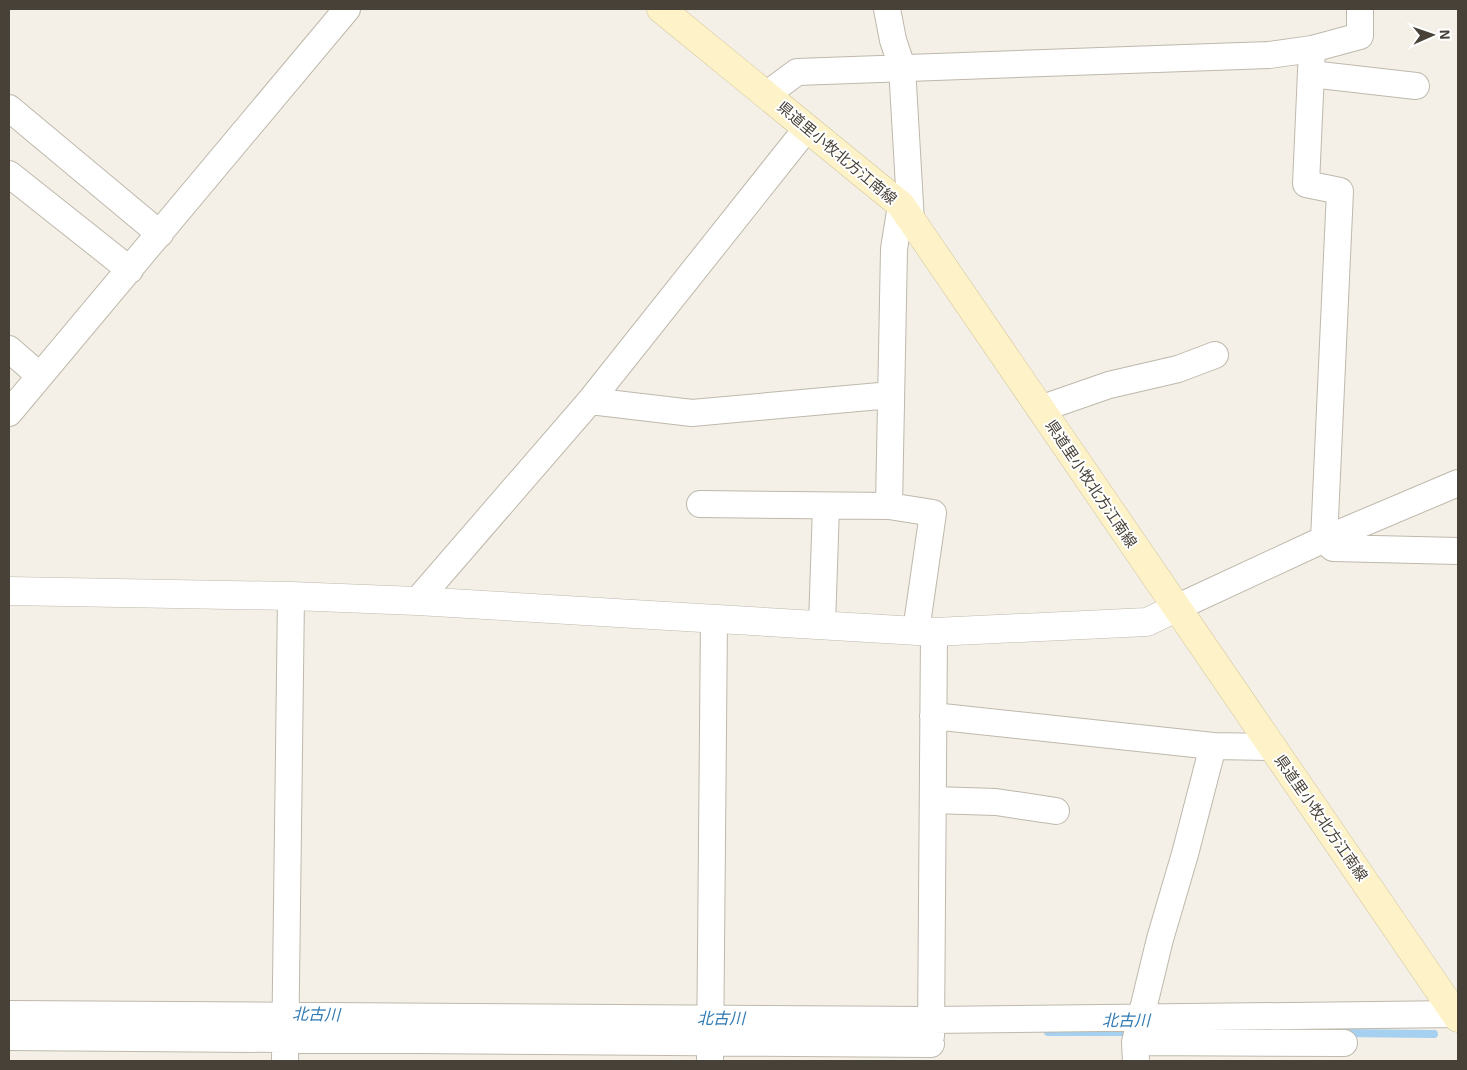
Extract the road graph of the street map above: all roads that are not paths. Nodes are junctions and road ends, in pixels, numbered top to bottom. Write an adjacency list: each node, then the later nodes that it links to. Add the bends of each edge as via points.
1 (347, 9): 13 (street)
2 (661, 9): 8 (main road, 県道里小牧北方江南線)
3 (887, 9): 6 (street)
4 (1360, 9): 5 (street, via 1360,36)
5 (1311, 61): 6 (street, via 1269,55); 7 (street); 26 (street, via 1306,184 1340,191)
6 (902, 67): 8 (street, via 797,72); 12 (street)
7 (1416, 86)
8 (766, 95): 10 (main road, 県道里小牧北方江南線)
9 (9, 108): 13 (street)
10 (807, 128): 12 (main road, 県道里小牧北方江南線); 19 (street)
11 (9, 174): 14 (street)
12 (906, 213): 18 (street, via 894,250); 20 (main road, 県道里小牧北方江南線)
13 (160, 234): 14 (street)
14 (130, 270): 17 (street)
15 (9, 349): 17 (street)
16 (1215, 355): 20 (street)
17 (40, 376): 21 (street)
18 (891, 396): 19 (street, via 692,413); 25 (street)
19 (590, 401): 30 (street)
20 (1040, 409): 31 (main road, 県道里小牧北方江南線)
21 (9, 413)
22 (1458, 483): 26 (street)
23 (700, 504): 24 (street)
24 (826, 506): 25 (street); 33 (street)
25 (889, 506): 34 (street, via 933,513)
26 (1324, 540): 27 (street, via 1333,548); 31 (street)
27 (1458, 552)
28 (9, 591): 29 (street)
29 (292, 596): 30 (street); 42 (street)
30 (417, 601): 32 (street)
31 (1176, 608): 34 (street, via 1147,622); 37 (main road, 県道里小牧北方江南線)
32 (714, 619): 33 (street); 43 (street)
33 (822, 625): 34 (street)
34 (925, 631): 35 (street)
35 (933, 716): 36 (street); 38 (street)
36 (1213, 746): 37 (street); 45 (street, via 1160,939)
37 (1270, 746): 41 (main road, 県道里小牧北方江南線)
38 (932, 800): 39 (street, via 996,802); 46 (street)
39 (1056, 811)
40 (9, 1014): 42 (street)
41 (1457, 1016): 45 (street)
42 (285, 1034): 43 (street); 44 (street)
43 (710, 1036): 46 (street)
44 (9, 1037)
45 (1138, 1037): 46 (street); 47 (street)
46 (931, 1038)
47 (1344, 1043)

